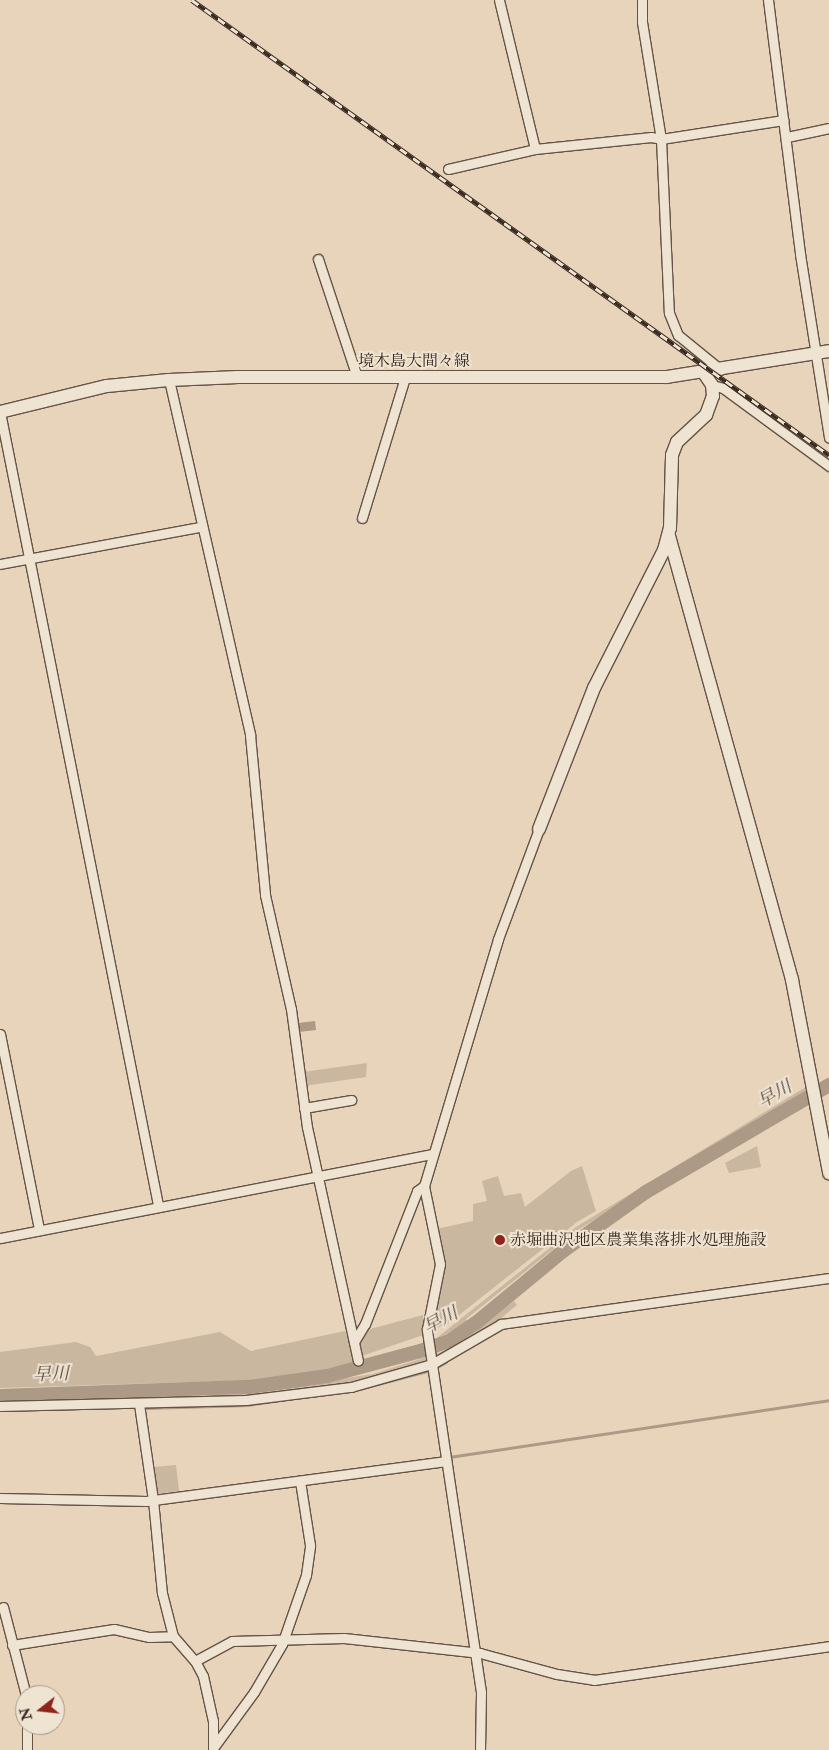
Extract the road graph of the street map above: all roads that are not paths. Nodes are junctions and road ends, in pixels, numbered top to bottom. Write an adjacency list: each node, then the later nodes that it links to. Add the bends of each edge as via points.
1 (499, 0): 8 (street)
2 (642, 0): 7 (street, via 642,22)
3 (768, 0): 4 (street)
4 (784, 120): 6 (street); 7 (street)
5 (829, 128): 6 (street)
6 (787, 136): 11 (street, via 800,254)
7 (661, 139): 8 (street, via 651,137); 12 (street, via 669,313 678,335)
8 (535, 149): 9 (street)
9 (448, 169)
10 (318, 259): 14 (street)
11 (823, 352): 12 (street, 境木島大間々線); 18 (street)
12 (721, 370): 13 (street, 境木島大間々線)
13 (704, 373): 15 (street, 境木島大間々線, via 667,377); 17 (street)
14 (357, 378): 15 (street, 境木島大間々線); 16 (street, 境木島大間々線)
15 (405, 378): 22 (street)
16 (168, 380): 19 (street, 境木島大間々線, via 107,386); 23 (street)
17 (712, 385): 21 (street, via 723,388); 24 (street, via 713,396 706,415 677,442 672,454)
18 (827, 409): 20 (street)
19 (0, 412): 25 (street)
20 (829, 438)
21 (829, 466)
22 (362, 518)
23 (200, 527): 25 (street); 30 (street, via 250,735 265,896 291,1008)
24 (669, 536): 27 (street, via 594,688); 31 (street, via 792,980)
25 (29, 557): 26 (street); 36 (street)
26 (0, 564)
27 (539, 829): 32 (street, via 498,939 469,1043)
28 (0, 1034): 37 (street)
29 (351, 1100): 30 (street)
30 (304, 1108): 34 (street)
31 (828, 1153): 33 (street)
32 (432, 1154): 34 (street); 35 (street)
33 (829, 1173)
34 (318, 1175): 36 (street); 40 (street)
35 (424, 1186): 40 (street, via 417,1191 365,1324); 42 (street, via 440,1264 427,1316)
36 (158, 1205): 37 (street)
37 (39, 1230): 38 (street)
38 (0, 1238)
39 (829, 1278): 42 (street, via 501,1324)
40 (354, 1342): 41 (street)
41 (358, 1360)
42 (432, 1362): 43 (street, via 388,1378 326,1390 246,1400); 45 (street)
43 (139, 1404): 44 (street); 48 (street)
44 (0, 1406)
45 (446, 1461): 46 (street); 54 (street)
46 (300, 1481): 48 (street); 51 (street, via 310,1557)
47 (0, 1498): 48 (street)
48 (153, 1500): 50 (street, via 162,1593)
49 (3, 1607): 52 (street)
50 (173, 1636): 52 (street, via 149,1637 114,1629); 55 (street)
51 (284, 1639): 54 (street, via 344,1638); 55 (street, via 232,1641); 58 (street, via 254,1692)
52 (12, 1645): 56 (street)
53 (829, 1646): 54 (street, via 594,1680 557,1674)
54 (474, 1652): 60 (street, via 482,1701)
55 (195, 1660): 58 (street, via 211,1708)
56 (23, 1685)
57 (27, 1735): 59 (street)
58 (213, 1749)
59 (28, 1750)
60 (480, 1750)

